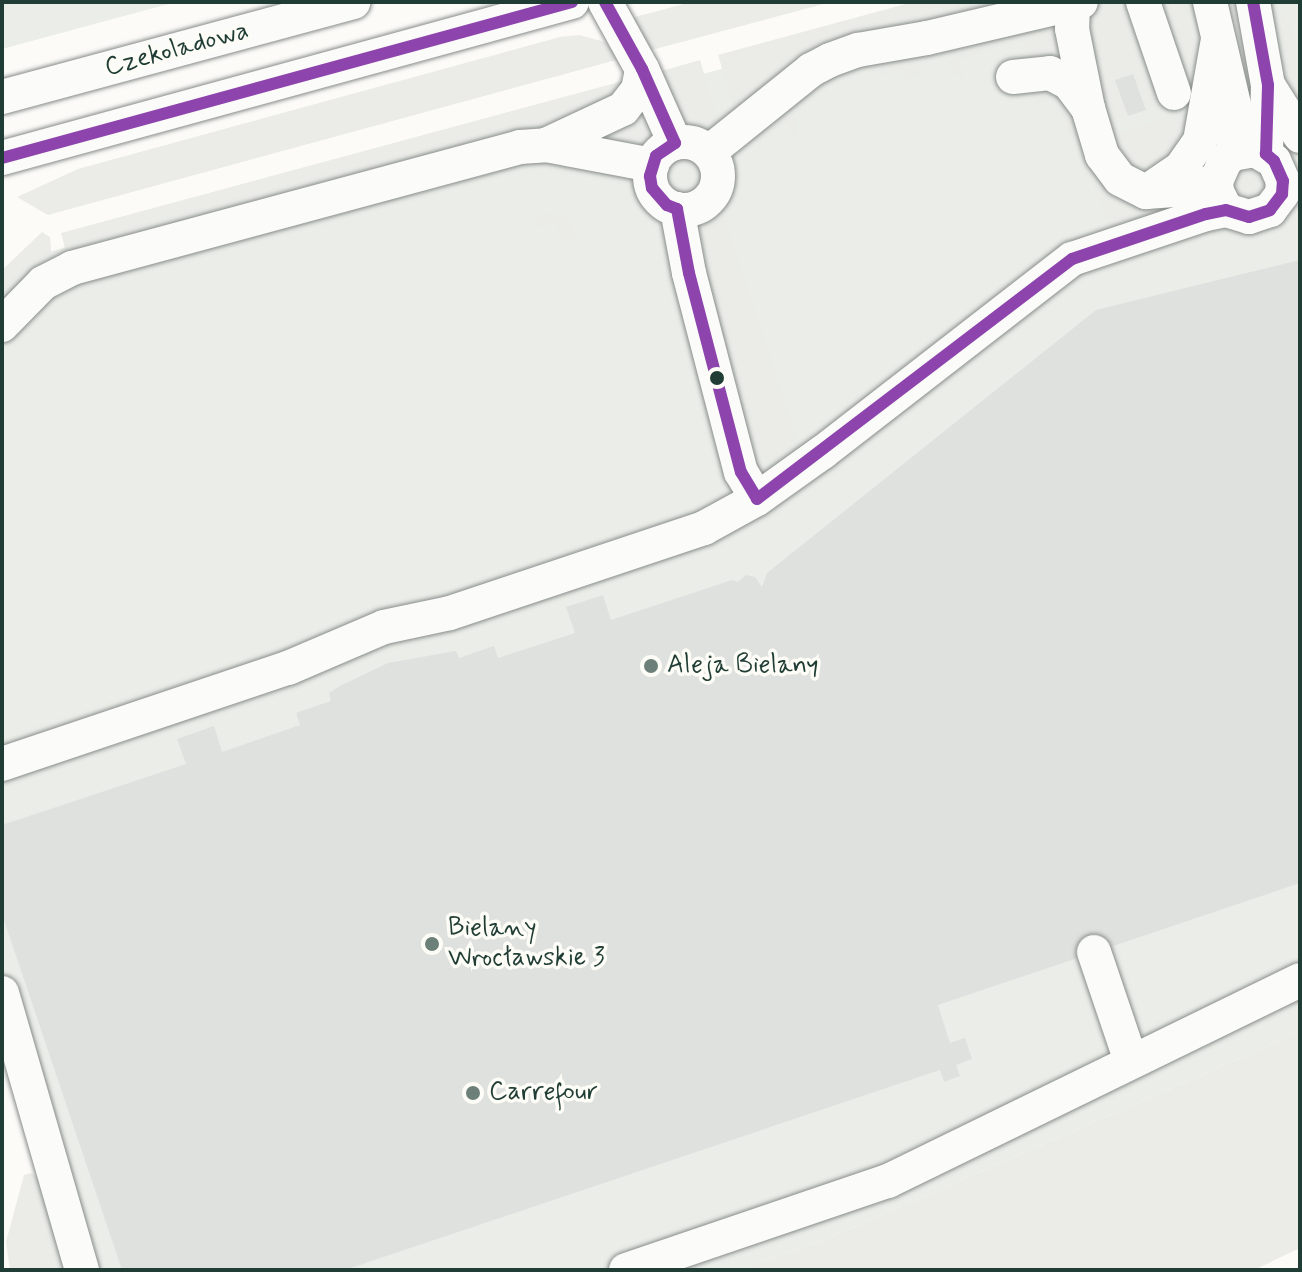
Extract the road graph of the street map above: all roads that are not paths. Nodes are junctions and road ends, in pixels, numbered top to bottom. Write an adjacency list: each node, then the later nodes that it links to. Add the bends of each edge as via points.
1 (353, 2): 13 (street, Czekoladowa)
2 (572, 2): 19 (street)
3 (605, 2): 9 (street)
4 (1143, 2): 12 (street)
5 (1210, 2): 8 (street)
6 (1253, 2): 11 (street)
7 (1077, 3): 14 (street, via 1072,29); 17 (street, via 830,60)
8 (1218, 39): 20 (street, via 1235,109); 21 (street, via 1200,141 1181,168)
9 (642, 69): 16 (street, via 638,90 623,109); 18 (street)
10 (1013, 77): 14 (street, via 1050,73 1069,83)
11 (1268, 85): 15 (street); 20 (street)
12 (1174, 93)
13 (2, 97)
14 (1088, 108): 21 (street, via 1102,155 1120,179)
15 (1300, 136)
16 (546, 145): 18 (street); 24 (street, via 520,147 72,268 43,283)
17 (709, 152): 18 (street, via 694,143); 23 (street, via 717,167 715,190 700,206)
18 (663, 154): 23 (street, via 652,188)
19 (2, 158)
20 (1235, 175): 21 (street); 22 (street, via 1280,170); 22 (street, via 1249,217); 25 (street, via 1072,259)
21 (1146, 192)
22 (1291, 194)
23 (677, 209): 25 (street, via 741,472)
24 (2, 325)
25 (757, 499): 26 (street, via 666,542 450,613 384,627 288,668)
26 (2, 764)
27 (1094, 952): 32 (street)
28 (1300, 958): 31 (street, via 1237,997)
29 (1300, 980): 31 (street)
30 (2, 993): 33 (street)
31 (1208, 1024): 32 (street)
32 (1131, 1061): 34 (street, via 888,1181)
33 (82, 1270)
34 (626, 1270)

